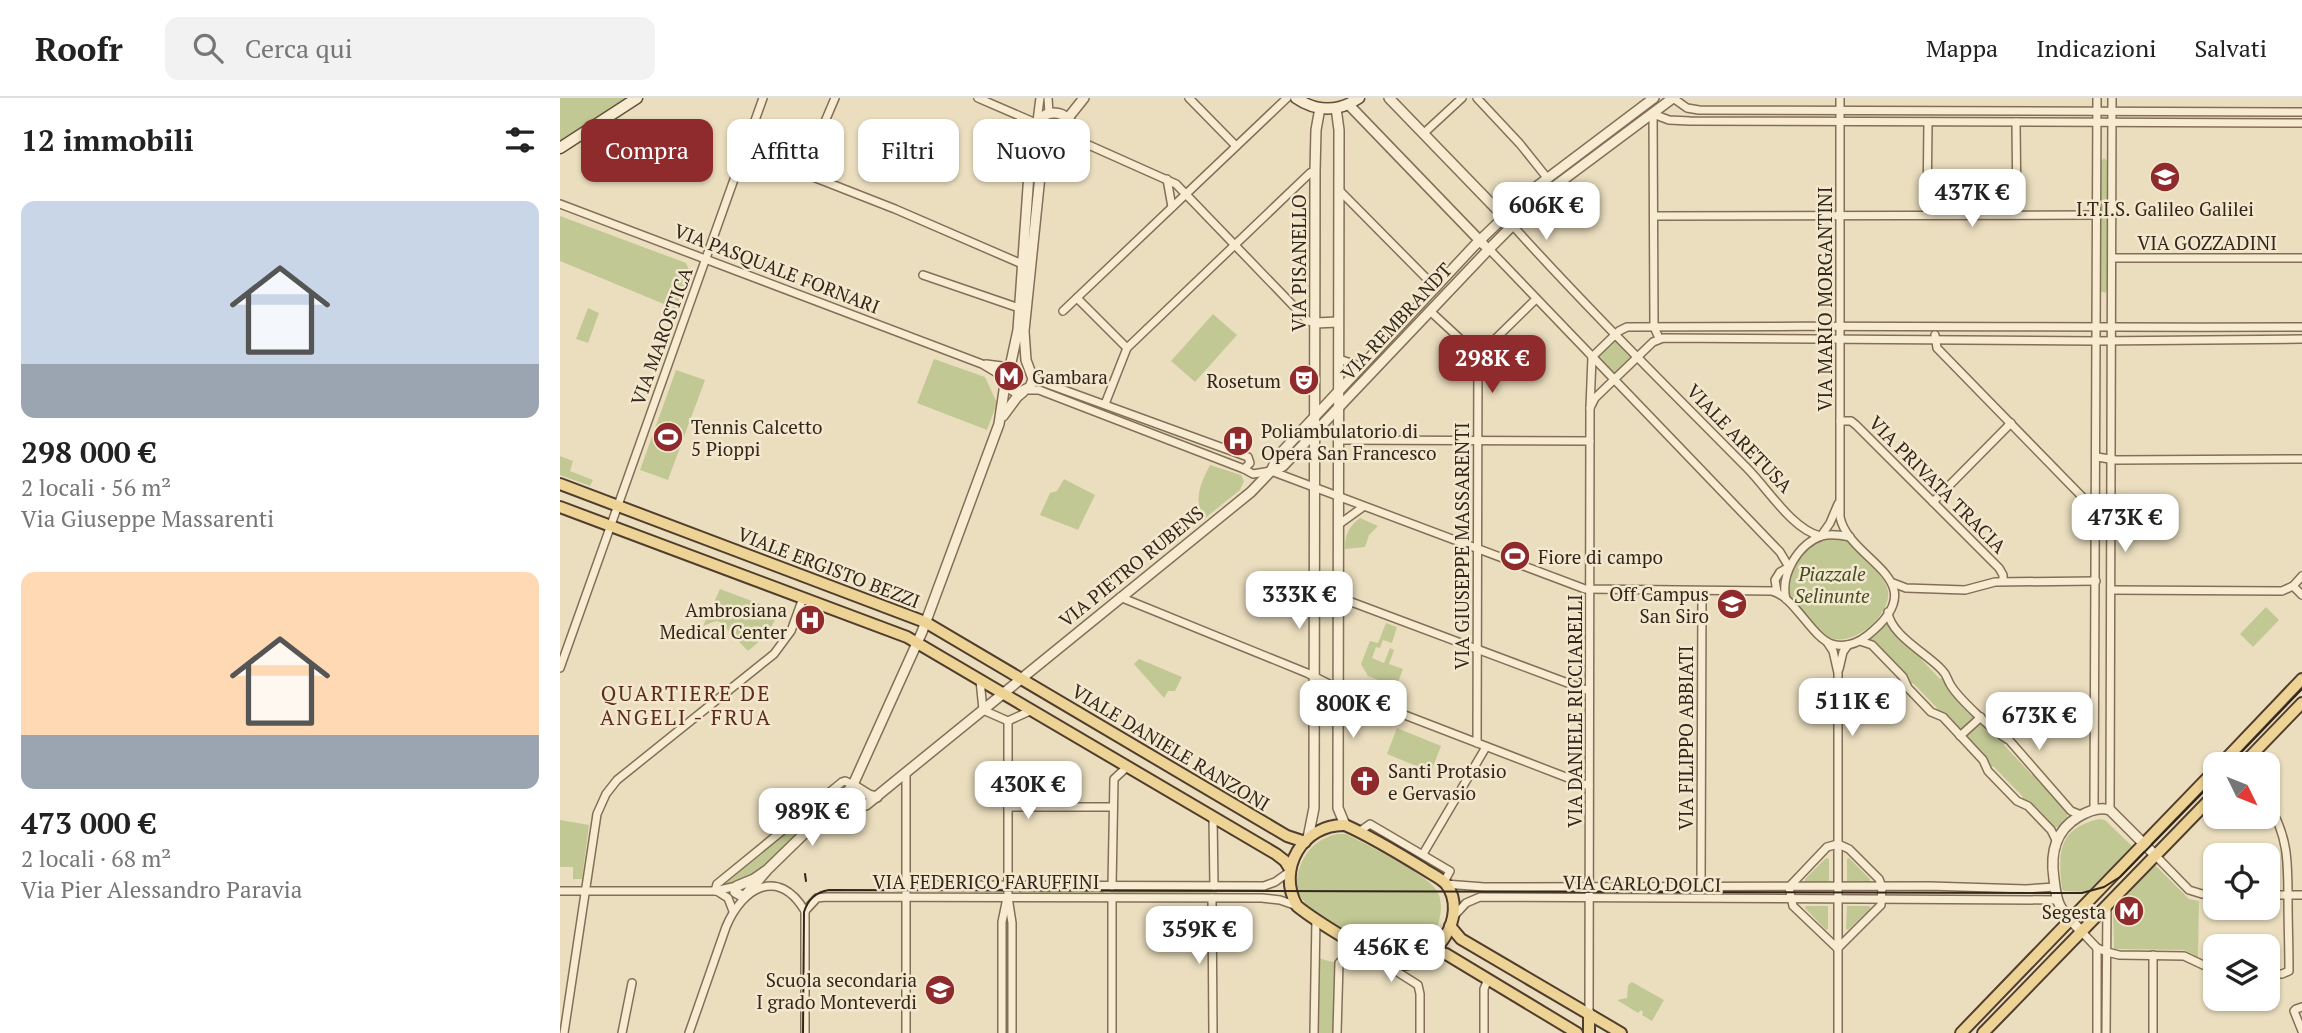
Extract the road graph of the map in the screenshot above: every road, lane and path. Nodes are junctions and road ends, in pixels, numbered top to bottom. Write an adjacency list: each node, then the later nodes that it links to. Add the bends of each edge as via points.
1 (637, 98): 46 (main road)
2 (763, 98): 30 (street, VIA MAROSTICA)
3 (835, 98): 31 (street)
4 (978, 98): 32 (street)
5 (1040, 98): 33 (street)
6 (1048, 98): 27 (street)
7 (1084, 98): 29 (street)
8 (1189, 98): 45 (street)
9 (1287, 98): 45 (street)
10 (1296, 98): 21 (main road)
11 (1359, 98): 20 (main road)
12 (1389, 98): 43 (street, VIALE ARETUSA)
13 (1462, 98): 43 (street)
14 (1477, 98): 48 (street)
15 (1654, 98): 48 (street, VIA REMBRANDT)
16 (1840, 98): 23 (street, VIA MARIO MORGANTINI)
17 (2097, 98): 24 (street)
18 (2112, 98): 25 (street)
19 (1681, 103): 23 (street); 28 (street, VIA REMBRANDT); 35 (street, via 1678,116); 37 (street)
20 (1349, 105): 22 (main road); 65 (street)
21 (1320, 108): 22 (main road); 47 (street, VIA PISANELLO)
22 (1336, 108): 54 (street)
23 (1840, 110): 24 (street); 36 (street, VIA MARIO MORGANTINI)
24 (2097, 111): 25 (street); 40 (street)
25 (2112, 111): 26 (street); 41 (street)
26 (2302, 112)
27 (1049, 113): 29 (street); 34 (street)
28 (1653, 114): 35 (street); 62 (street); 64 (street, VIA REMBRANDT, via 1555,186)
29 (1068, 118)
30 (755, 119)
31 (826, 119)
32 (1030, 119)
33 (1037, 119)
34 (1041, 119)
35 (1669, 120): 37 (street)
36 (1840, 120): 37 (street); 38 (street); 59 (street, VIA MARIO MORGANTINI)
37 (1690, 121)
38 (1928, 122): 39 (street); 58 (street)
39 (2016, 122): 40 (street); 60 (street)
40 (2097, 122): 41 (street); 61 (street)
41 (2112, 122): 42 (street); 69 (street)
42 (2302, 123)
43 (1423, 134): 63 (street, VIALE ARETUSA)
44 (1090, 145): 49 (street)
45 (1236, 146): 55 (street)
46 (560, 148)
47 (1315, 171): 66 (street); 79 (street, VIA PISANELLO)
48 (1548, 178): 63 (street, VIA REMBRANDT)
49 (1167, 179): 55 (street); 57 (street)
50 (733, 182): 68 (street, VIA MAROSTICA)
51 (826, 182): 71 (street)
52 (1029, 182): 71 (street)
53 (1040, 182): 71 (street)
54 (1339, 190): 73 (street); 80 (street)
55 (1186, 194): 57 (street); 66 (street)
56 (560, 204): 68 (street, VIA PASQUALE FORNARI)
57 (1172, 207): 74 (street)
58 (1927, 214): 59 (street); 60 (street)
59 (1840, 215): 62 (street); 84 (street, VIA MARIO MORGANTINI)
60 (2017, 215): 61 (street)
61 (2096, 215): 87 (street)
62 (1654, 216): 81 (street)
63 (1504, 217): 64 (street, VIALE ARETUSA); 65 (street, VIA REMBRANDT)
64 (1513, 226): 67 (street, VIA REMBRANDT); 88 (street, VIALE ARETUSA)
65 (1480, 240): 67 (street); 73 (street, VIA REMBRANDT)
66 (1234, 245): 79 (street); 96 (street)
67 (1489, 249): 75 (street); 78 (street, VIA REMBRANDT)
68 (706, 257): 101 (street, VIA PASQUALE FORNARI); 130 (street, VIA MAROSTICA)
69 (2113, 258): 70 (street, VIA GOZZADINI); 85 (street)
70 (2302, 258)
71 (1027, 264): 76 (street); 104 (street, via 1024,331)
72 (923, 275): 76 (street)
73 (1436, 288): 103 (street, VIA REMBRANDT)
74 (1077, 298): 77 (street); 96 (street)
75 (1536, 299): 97 (street, via 1485,349); 98 (street)
76 (1019, 308): 102 (street)
77 (1063, 311)
78 (1430, 311): 97 (street, via 1471,349); 110 (street, VIA REMBRANDT)
79 (1315, 323): 80 (street); 112 (street, VIA PISANELLO)
80 (1338, 323): 100 (street)
81 (1654, 327): 84 (street); 88 (street, via 1625,327); 89 (street)
82 (1935, 327): 84 (street); 87 (street); 91 (street)
83 (2302, 327): 86 (street)
84 (1840, 328): 90 (street, VIA MARIO MORGANTINI)
85 (2111, 328): 86 (street); 87 (street); 93 (street)
86 (2127, 328): 94 (street)
87 (2096, 329): 95 (street)
88 (1615, 334): 98 (street); 99 (street, VIALE ARETUSA)
89 (1659, 338): 90 (street); 99 (street)
90 (1840, 339): 91 (street); 113 (street, VIA MARIO MORGANTINI)
91 (1935, 339): 95 (street); 114 (street, via 1937,348)
92 (2302, 339): 94 (street)
93 (2111, 340): 94 (street); 95 (street); 121 (street)
94 (2127, 340)
95 (2096, 341): 120 (street)
96 (1127, 348): 109 (street)
97 (1478, 349): 118 (street, VIA GIUSEPPE MASSARENTI)
98 (1592, 357): 105 (street); 111 (street, VIA DANIELE RICCIARELLI)
99 (1638, 358): 105 (street); 136 (street, VIALE ARETUSA, via 1801,527)
100 (1339, 359): 103 (street, VIA REMBRANDT); 108 (street)
101 (982, 364): 102 (street, VIA PASQUALE FORNARI); 106 (street, VIA PASQUALE FORNARI)
102 (1010, 367): 104 (street, via 1022,365); 106 (street)
103 (1362, 367): 108 (street, VIA REMBRANDT)
104 (1030, 372): 107 (street, via 1032,383); 109 (street, via 1042,382)
105 (1615, 380): 111 (street); 139 (street, via 1780,552)
106 (1005, 382): 107 (street, via 1014,392); 115 (street)
107 (1025, 391): 115 (street); 123 (street, via 1039,390)
108 (1339, 392): 110 (street); 112 (street, VIA REMBRANDT)
109 (1105, 404): 123 (street, via 1248,457 1250,463)
110 (1339, 407): 116 (street, VIA REMBRANDT); 117 (street)
111 (1590, 408): 119 (street, VIA DANIELE RICCIARELLI)
112 (1314, 417): 116 (street, VIA PISANELLO); 124 (street, VIA REMBRANDT, via 1278,456)
113 (1840, 421): 128 (street, VIA MARIO MORGANTINI); 129 (street, VIA PRIVATA TRACIA, via 1854,423)
114 (2011, 423): 129 (street); 133 (street)
115 (999, 424): 155 (street)
116 (1314, 433): 124 (street, VIA REMBRANDT, via 1283,466); 126 (street, VIA PISANELLO)
117 (1339, 440): 118 (street); 127 (street)
118 (1477, 441): 119 (street); 138 (street, VIA GIUSEPPE MASSARENTI)
119 (1590, 441): 145 (street, VIA DANIELE RICCIARELLI)
120 (2097, 457): 121 (street); 133 (street)
121 (2112, 458): 122 (street); 146 (street)
122 (2302, 459)
123 (1244, 469): 124 (street, via 1254,474)
124 (1271, 471): 126 (street); 150 (street, VIA PIETRO RUBENS)
125 (560, 484): 130 (main road, VIALE ERGISTO BEZZI)
126 (1314, 488): 127 (street); 164 (street, VIA PISANELLO)
127 (1339, 498): 132 (street); 134 (street)
128 (1839, 499): 136 (street, VIA MARIO MORGANTINI); 137 (street, VIA MARIO MORGANTINI, via 1843,528)
129 (1933, 502): 141 (street, VIA PRIVATA TRACIA, via 1999,568)
130 (617, 506): 135 (street); 155 (main road, VIALE ERGISTO BEZZI)
131 (560, 507): 135 (main road, VIALE ERGISTO BEZZI)
132 (1363, 507): 134 (street); 138 (street)
133 (2096, 510): 142 (street)
134 (1338, 525): 151 (street)
135 (610, 526): 152 (main road, VIALE ERGISTO BEZZI); 156 (street)
136 (1820, 536): 137 (street); 139 (street)
137 (1850, 537): 143 (street)
138 (1477, 548): 145 (street); 161 (street, VIA GIUSEPPE MASSARENTI)
139 (1789, 567): 148 (street, via 1775,580); 153 (street, via 1784,582)
140 (2302, 576): 144 (street)
141 (2003, 581): 142 (street); 143 (street, via 1965,590 1906,588)
142 (2096, 581): 146 (street); 170 (street)
143 (1893, 583): 154 (street)
144 (2293, 586): 146 (street, via 2282,591); 149 (street)
145 (1590, 590): 147 (street); 169 (street, VIA DANIELE RICCIARELLI)
146 (2111, 590): 171 (street)
147 (1702, 591): 148 (street); 213 (street, VIA FILIPPO ABBIATI)
148 (1777, 592): 153 (street)
149 (2302, 595)
150 (1120, 597): 164 (street); 167 (street, VIA PIETRO RUBENS)
151 (1338, 597): 161 (street); 168 (street)
152 (803, 598): 159 (main road, VIALE ERGISTO BEZZI); 220 (street, via 791,631 774,654 609,790 597,814)
153 (1786, 600): 157 (street)
154 (1888, 612): 158 (street); 175 (street, via 1892,625 1945,672 1951,686)
155 (925, 622): 159 (street); 167 (main road, VIALE ERGISTO BEZZI)
156 (566, 639): 162 (street)
157 (1827, 641): 160 (street); 163 (street)
158 (1860, 641): 160 (street); 177 (street, via 1872,645 1931,712)
159 (918, 642): 165 (main road, VIALE ERGISTO BEZZI); 185 (street)
160 (1848, 645): 163 (street)
161 (1476, 650): 169 (street); 178 (street, VIA GIUSEPPE MASSARENTI)
162 (560, 668)
163 (1838, 673): 201 (street)
164 (1314, 676): 168 (street); 199 (street, VIA PISANELLO, via 1314,815)
165 (980, 679): 167 (main road, VIALE ERGISTO BEZZI); 173 (street)
166 (2302, 679): 180 (main road)
167 (1012, 686): 173 (street, VIA PIETRO RUBENS); 174 (main road, VIALE DANIELE RANZONI); 199 (main road, VIALE DANIELE RANZONI, via 1287,836)
168 (1338, 689): 178 (street); 196 (street, via 1338,808)
169 (1589, 691): 186 (street, VIA DANIELE RICCIARELLI)
170 (2096, 701): 171 (street); 192 (street)
171 (2110, 701): 193 (street)
172 (2302, 703): 181 (main road)
173 (983, 710): 176 (street); 183 (street, VIA PIETRO RUBENS)
174 (1032, 710): 176 (street); 182 (main road, VIALE DANIELE RANZONI)
175 (1981, 716): 177 (street); 194 (street, via 2071,811)
176 (1008, 721): 190 (street)
177 (1960, 736): 200 (street)
178 (1477, 743): 179 (street)
179 (1486, 747): 186 (street); 203 (street)
180 (2232, 752)
181 (2255, 752)
182 (1128, 766): 191 (street, via 1114,779); 195 (main road, VIALE DANIELE RANZONI)
183 (906, 773): 187 (street, VIA PIETRO RUBENS); 208 (street)
184 (2203, 783): 202 (main road)
185 (853, 785): 187 (street); 188 (street); 221 (street, via 842,782 717,884)
186 (1589, 786): 212 (street, VIA DANIELE RICCIARELLI)
187 (877, 797): 188 (street, VIA PIETRO RUBENS, via 866,805)
188 (837, 803): 205 (street)
189 (2203, 806): 204 (main road)
190 (1008, 807): 191 (street); 209 (street)
191 (1113, 807): 210 (street)
192 (2094, 809): 193 (street); 194 (street)
193 (2109, 810): 202 (street)
194 (2081, 815): 200 (street)
195 (1213, 817): 206 (main road, VIALE DANIELE RANZONI, via 1276,854); 211 (street)
196 (1345, 825): 198 (main road); 199 (main road, via 1324,827)
197 (2280, 827): 224 (street, via 2288,858)
198 (1360, 831): 203 (street, via 1370,824); 207 (main road)
199 (1307, 840): 206 (main road)
200 (2056, 840): 218 (street, via 2051,865)
201 (1838, 844): 214 (street); 216 (street, via 1827,847); 217 (street, via 1849,849)
202 (2144, 844): 204 (street); 241 (main road)
203 (1423, 854): 207 (street, via 1450,871)
204 (2155, 855): 222 (street, via 2189,890); 236 (main road)
205 (766, 870): 215 (street); 226 (street)
206 (1289, 871): 211 (street, VIA FEDERICO FARUFFINI, via 1265,886); 237 (main road, via 1289,887)
207 (1445, 883): 212 (street, VIA CARLO DOLCI, via 1465,887); 244 (main road, via 1454,905)
208 (906, 885): 209 (street, VIA FEDERICO FARUFFINI); 227 (street)
209 (1008, 886): 210 (street, VIA FEDERICO FARUFFINI); 228 (street)
210 (1112, 886): 211 (street, VIA FEDERICO FARUFFINI)
211 (1214, 886)
212 (1590, 886): 213 (street, VIA CARLO DOLCI); 231 (street, VIA DANIELE RICCIARELLI)
213 (1701, 886): 216 (street, VIA CARLO DOLCI)
214 (1838, 886): 216 (street, VIA CARLO DOLCI); 217 (street, VIA CARLO DOLCI); 233 (street)
215 (737, 887): 221 (street); 226 (street, via 735,892)
216 (1788, 887): 232 (street)
217 (1882, 887): 218 (street, VIA CARLO DOLCI); 234 (street)
218 (2055, 887): 235 (street)
219 (560, 891): 220 (street)
220 (585, 891): 221 (street); 262 (street)
221 (715, 891): 238 (street, via 725,895)
222 (2203, 894)
223 (2280, 895): 224 (street)
224 (2288, 895): 225 (street); 256 (street, via 2289,971)
225 (2302, 895)
226 (744, 897): 238 (street); 239 (street, via 774,885)
227 (906, 897): 228 (street, VIA FEDERICO FARUFFINI); 239 (street, VIA FEDERICO FARUFFINI, via 822,897); 266 (street)
228 (1008, 897): 229 (street, VIA FEDERICO FARUFFINI); 242 (street); 243 (street)
229 (1112, 898): 230 (street, VIA FEDERICO FARUFFINI); 269 (street)
230 (1212, 898): 237 (street, VIA FEDERICO FARUFFINI, via 1273,899); 270 (street)
231 (1590, 898): 232 (street, VIA CARLO DOLCI); 244 (street, VIA CARLO DOLCI, via 1475,898 1466,902); 260 (street, VIA DANIELE RICCIARELLI)
232 (1791, 900): 233 (street, VIA CARLO DOLCI); 249 (street)
233 (1838, 900): 234 (street, VIA CARLO DOLCI); 249 (street)
234 (1882, 900): 235 (street, VIA CARLO DOLCI); 249 (street)
235 (2058, 900): 241 (street)
236 (2107, 905): 246 (main road); 251 (street)
237 (1297, 906): 240 (main road)
238 (733, 911): 264 (street)
239 (805, 911): 265 (street)
240 (1316, 919): 248 (main road); 271 (street)
241 (2070, 919): 245 (main road); 246 (street)
242 (1002, 922): 243 (street); 267 (street)
243 (1012, 923): 268 (street)
244 (1450, 925): 252 (main road); 260 (main road, via 1461,939)
245 (2060, 930): 247 (main road); 279 (main road)
246 (2081, 931): 247 (main road); 250 (street)
247 (2072, 942): 280 (main road)
248 (1365, 948): 254 (main road); 272 (street, via 1343,957 1338,968)
249 (1838, 948): 278 (street)
250 (2097, 948): 251 (street); 281 (street)
251 (2107, 952): 253 (street); 282 (street)
252 (1433, 953): 254 (main road, via 1407,964); 257 (main road, via 1446,954)
253 (2153, 955): 255 (street, via 2184,956); 283 (street)
254 (1388, 962): 273 (street, via 1420,989)
255 (2203, 965)
256 (2280, 973)
257 (1488, 979): 274 (street); 275 (main road)
258 (632, 983): 263 (street)
259 (2302, 1007): 261 (street, via 2294,1012)
260 (1589, 1014): 276 (main road); 277 (main road)
261 (2302, 1031)
262 (564, 1033)
263 (622, 1033)
264 (689, 1033)
265 (805, 1033)
266 (906, 1033)
267 (1002, 1033)
268 (1012, 1033)
269 (1112, 1033)
270 (1213, 1033)
271 (1314, 1033)
272 (1337, 1033)
273 (1420, 1033)
274 (1484, 1033)
275 (1577, 1033)
276 (1589, 1033)
277 (1621, 1033)
278 (1838, 1033)
279 (1961, 1033)
280 (1983, 1033)
281 (2097, 1033)
282 (2106, 1033)
283 (2153, 1033)

